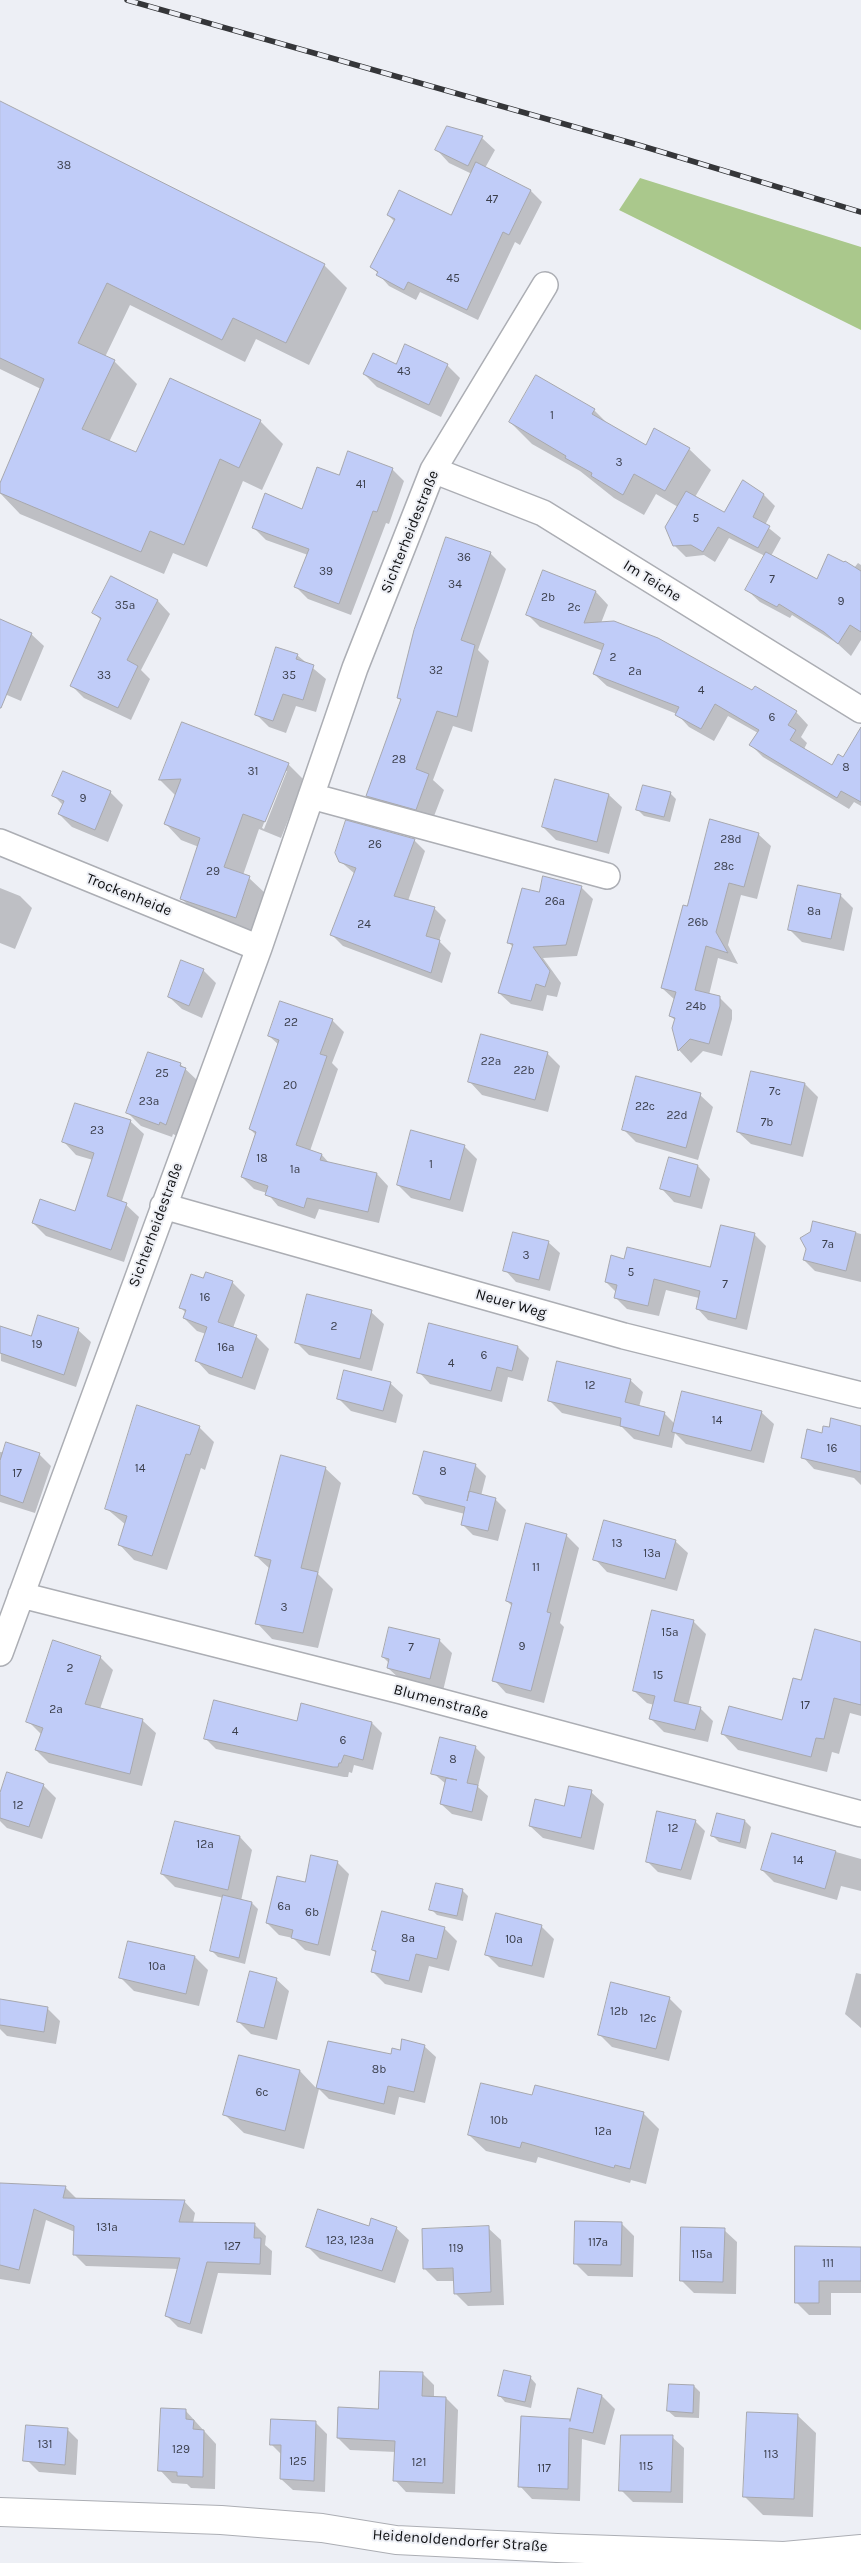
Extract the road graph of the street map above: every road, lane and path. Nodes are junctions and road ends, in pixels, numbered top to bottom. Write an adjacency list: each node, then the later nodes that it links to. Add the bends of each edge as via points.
1 (546, 285): 2 (street, Sichterheidestraße)
2 (433, 470): 3 (street, Im Teiche, via 543,514); 4 (street, Sichterheidestraße, via 356,668)
3 (861, 710)
4 (311, 796): 6 (street); 7 (street, Sichterheidestraße)
5 (0, 842): 7 (street, Trockenheide)
6 (607, 876)
7 (259, 948): 8 (street, Sichterheidestraße)
8 (163, 1206): 9 (street, Neuer Weg, via 614,1333); 10 (street, Sichterheidestraße)
9 (861, 1396)
10 (21, 1595): 11 (street, Sichterheidestraße); 12 (street, Blumenstraße, via 401,1691)
11 (0, 1653)
12 (861, 1814)
13 (0, 2512): 14 (street, Heidenoldendorfer Straße, via 220,2520 322,2528 396,2540 558,2548 784,2556)
14 (861, 2549)

